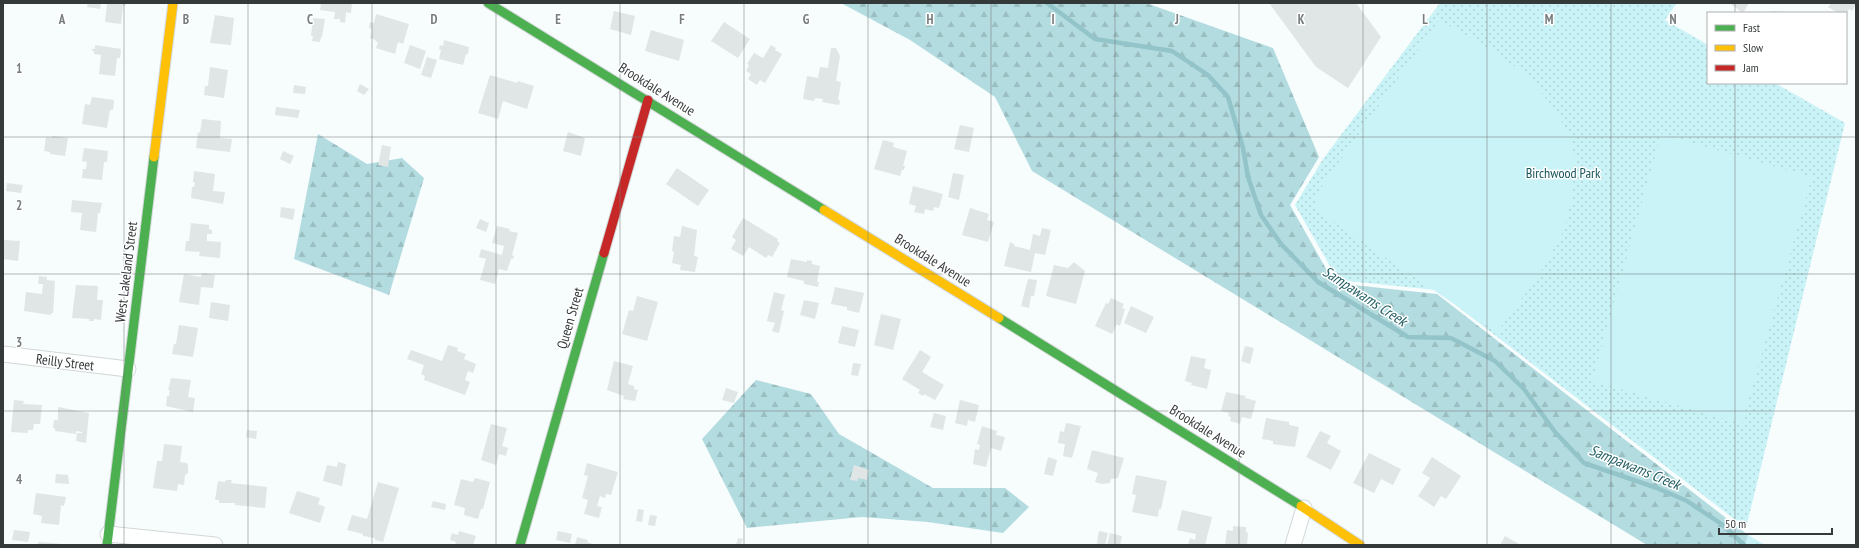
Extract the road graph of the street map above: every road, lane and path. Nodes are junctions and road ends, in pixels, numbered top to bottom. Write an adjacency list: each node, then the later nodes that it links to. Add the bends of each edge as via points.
1 (173, 3): 5 (street, West Lakeland Street)
2 (488, 3): 3 (street, Brookdale Avenue)
3 (648, 100): 6 (street, Brookdale Avenue); 9 (street, Queen Street)
4 (3, 354): 5 (street, Reilly Street)
5 (128, 369): 7 (street, West Lakeland Street)
6 (1304, 508): 10 (street); 11 (street, Brookdale Avenue)
7 (107, 540): 8 (street)
8 (215, 545)
9 (520, 545)
10 (1293, 545)
11 (1360, 545)

